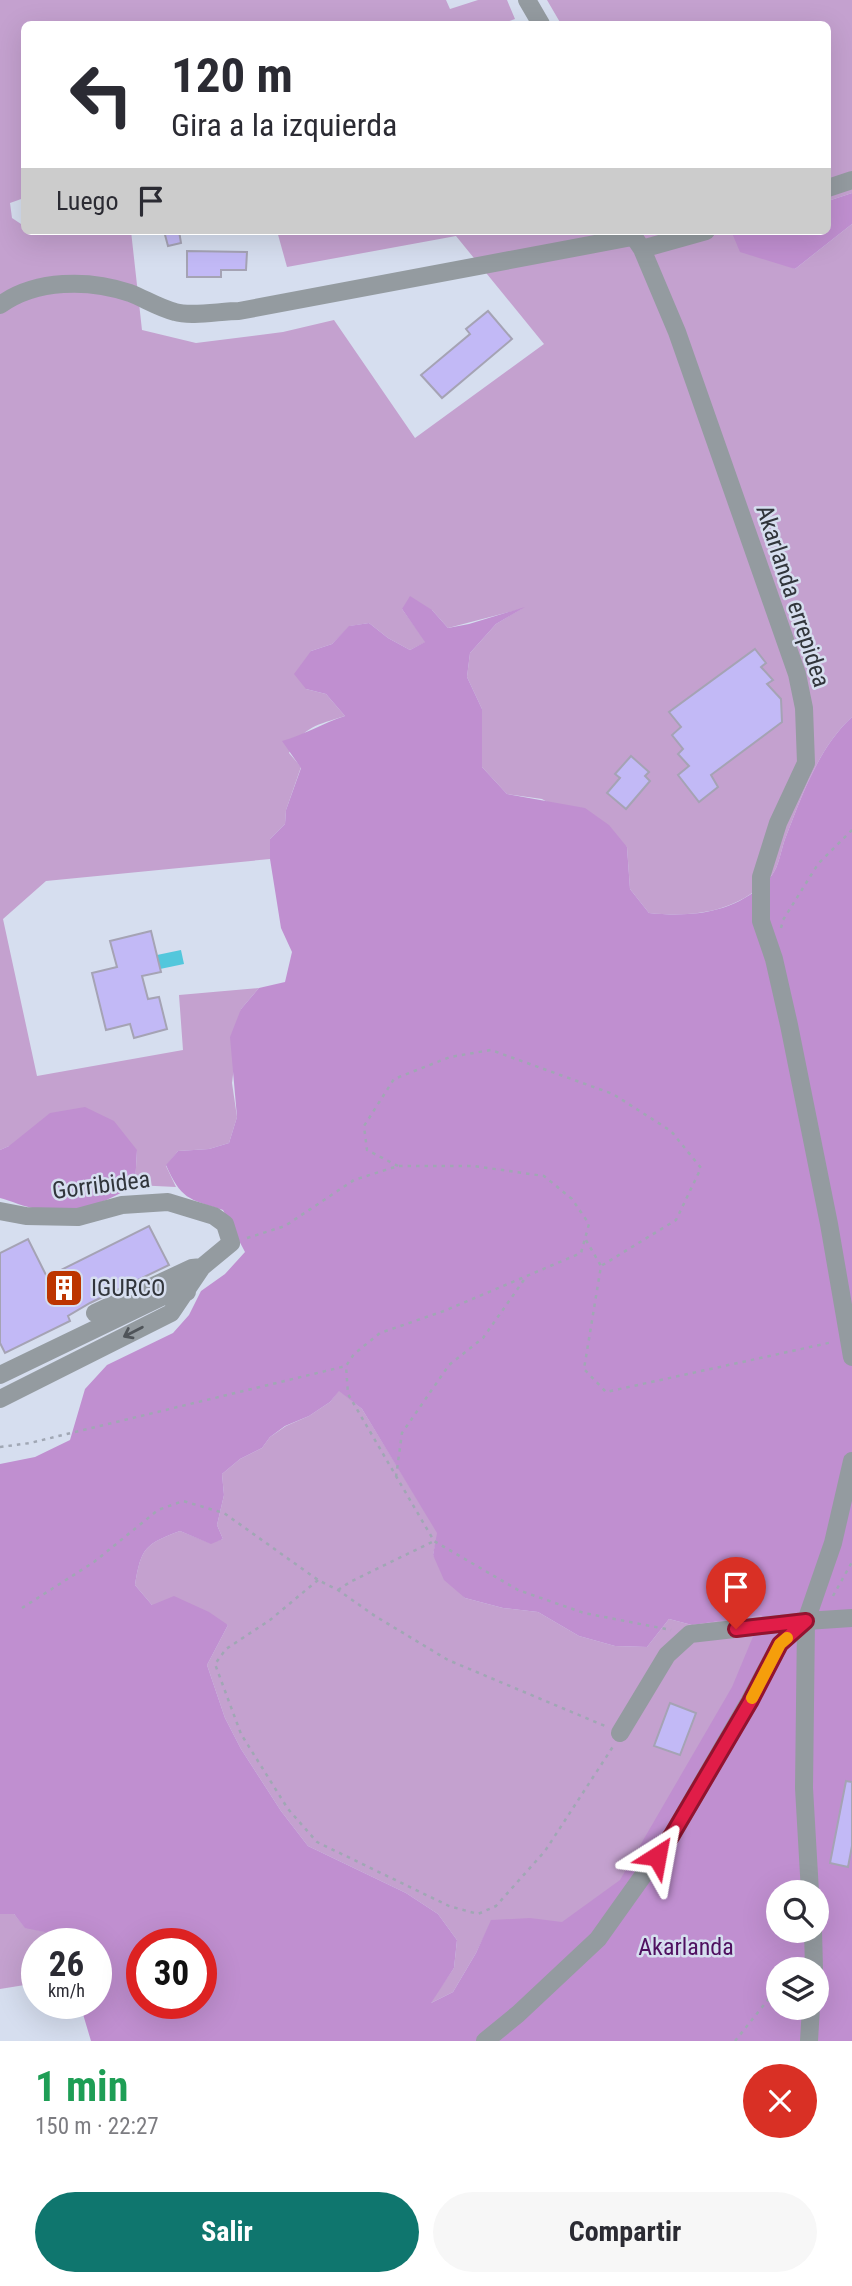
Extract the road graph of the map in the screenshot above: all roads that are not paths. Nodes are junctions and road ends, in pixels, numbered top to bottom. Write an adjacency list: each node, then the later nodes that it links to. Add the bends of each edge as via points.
1 (527, 0): 2 (street)
2 (539, 21)
3 (852, 180): 4 (street)
4 (831, 187)
5 (670, 235): 6 (street)
6 (634, 239): 7 (street, via 239,311 176,313 127,292 82,283 43,286); 12 (street, Akarlanda errepidea, via 677,332 797,674 804,708 806,763 778,823 761,877 761,921 789,1025)
7 (0, 305)
8 (0, 1211): 9 (street, Gorribidea, via 78,1217 122,1205 168,1202 214,1216 225,1224 231,1242)
9 (202, 1267): 10 (street); 11 (street)
10 (187, 1292): 13 (street, via 170,1293); 14 (street, one-way to 14, via 171,1314)
11 (95, 1312)
12 (852, 1357)
13 (0, 1375)
14 (0, 1399)
15 (852, 1461): 17 (street, via 833,1543)
16 (852, 1618): 17 (street)
17 (806, 1621): 18 (street, via 690,1634 667,1655); 19 (street, via 804,1788); 21 (street, via 780,1644 672,1835 598,1939)
18 (621, 1733)
19 (809, 1880)
20 (810, 2020): 22 (street)
21 (485, 2041)
22 (809, 2041)

